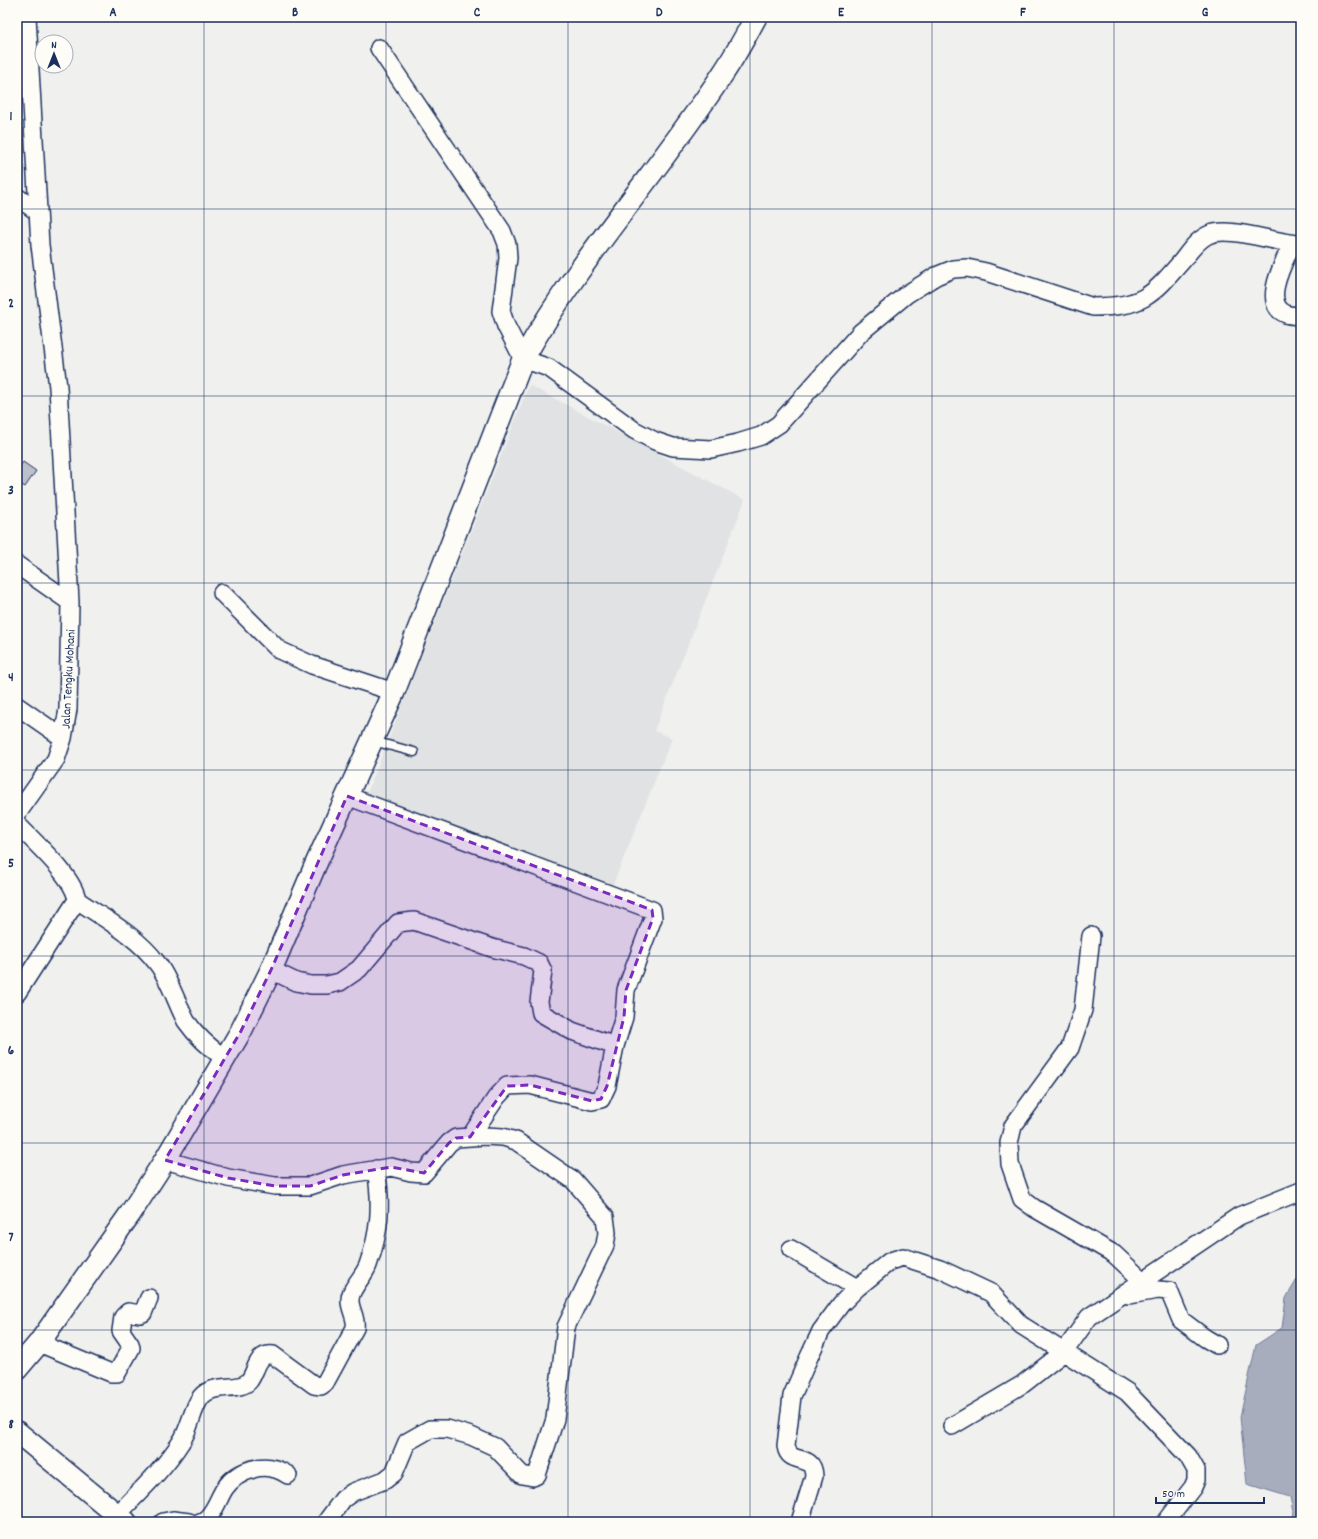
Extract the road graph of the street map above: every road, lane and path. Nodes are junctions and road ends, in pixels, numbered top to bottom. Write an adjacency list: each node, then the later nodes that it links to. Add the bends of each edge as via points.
1 (27, 17): 5 (street, Jalan Tengku Mohani)
2 (756, 17): 8 (street, via 725,71 579,270 544,322)
3 (380, 48): 8 (street, via 502,231 507,244 508,258 501,311)
4 (17, 197): 5 (street)
5 (38, 212): 11 (street, Jalan Tengku Mohani, via 58,388)
6 (1296, 244): 7 (street, via 1273,295 1275,303 1285,314); 8 (street, via 1227,233 1208,235 1193,246 1165,281 1146,297 1129,305 1110,307 1093,307 986,272 968,268 953,269 907,294 861,332 780,424 761,436 711,449 673,447 655,441 634,430 549,368)
7 (1301, 316)
8 (524, 359): 12 (street)
9 (17, 565): 11 (street)
10 (222, 593): 12 (street, via 279,650 312,665)
11 (70, 602): 14 (street, Jalan Tengku Mohani, via 68,709)
12 (394, 692): 15 (street)
13 (17, 706): 14 (street)
14 (64, 738): 18 (street, Jalan Tengku Mohani, via 56,759)
15 (372, 741): 16 (lane); 17 (street)
16 (414, 752)
17 (347, 796): 22 (street); 24 (street, via 652,910 653,918 626,990 624,1017)
18 (17, 814)
19 (17, 824): 20 (street, via 67,877 76,892)
20 (77, 900): 23 (street); 25 (street, via 138,942 158,964 188,1025 204,1043)
21 (1091, 936): 31 (street, via 1082,1010 1070,1048 1013,1126 1009,1143 1010,1164 1022,1199 1114,1254)
22 (271, 970): 24 (street, via 296,982 311,985 340,982 359,969 398,923 414,920 539,963 543,971 539,1002 541,1012 572,1031); 25 (street)
23 (17, 993)
24 (615, 1046): 26 (street, via 607,1086 601,1099 592,1101 530,1085 507,1086)
25 (225, 1059): 27 (street)
26 (470, 1137): 28 (street, via 456,1138 449,1143 424,1173 391,1167); 46 (street, via 503,1137 516,1141 573,1180 605,1217 605,1245 566,1327 555,1419 539,1470 533,1477 527,1477 494,1447 447,1429 430,1429 406,1442 394,1473 385,1480 353,1492 343,1499)
27 (165, 1160): 28 (street, via 221,1176 275,1186 310,1186 343,1175); 35 (street)
28 (376, 1169): 42 (street, via 380,1192 380,1216 368,1266 352,1292 350,1301 355,1328 325,1383 321,1386 314,1385 272,1355 261,1356 249,1381 216,1388 201,1397 182,1441)
29 (1301, 1191): 31 (street, via 1240,1216)
30 (791, 1249): 32 (street)
31 (1144, 1282): 33 (street)
32 (857, 1288): 37 (street, via 890,1261 903,1257 912,1259 991,1293 1021,1325); 47 (street, via 821,1331 792,1396 787,1453 809,1462 814,1468 814,1476)
33 (1121, 1297): 36 (street, via 1158,1290 1169,1292 1181,1320); 37 (street, via 1090,1317)
34 (149, 1298): 35 (street, via 143,1313 128,1312 123,1317 121,1331 131,1348 117,1373 111,1374)
35 (39, 1343): 38 (street)
36 (1216, 1345)
37 (1064, 1352): 39 (street, via 1024,1384); 48 (street, via 1127,1392 1188,1456 1196,1470 1196,1480)
38 (17, 1370)
39 (952, 1426)
40 (17, 1432): 42 (street)
41 (288, 1475): 45 (street, via 278,1468 269,1467 245,1471 230,1482 208,1519)
42 (121, 1518)
43 (163, 1522): 44 (street)
44 (189, 1522)
45 (200, 1522)
46 (326, 1522)
47 (800, 1522)
48 (1166, 1522)

